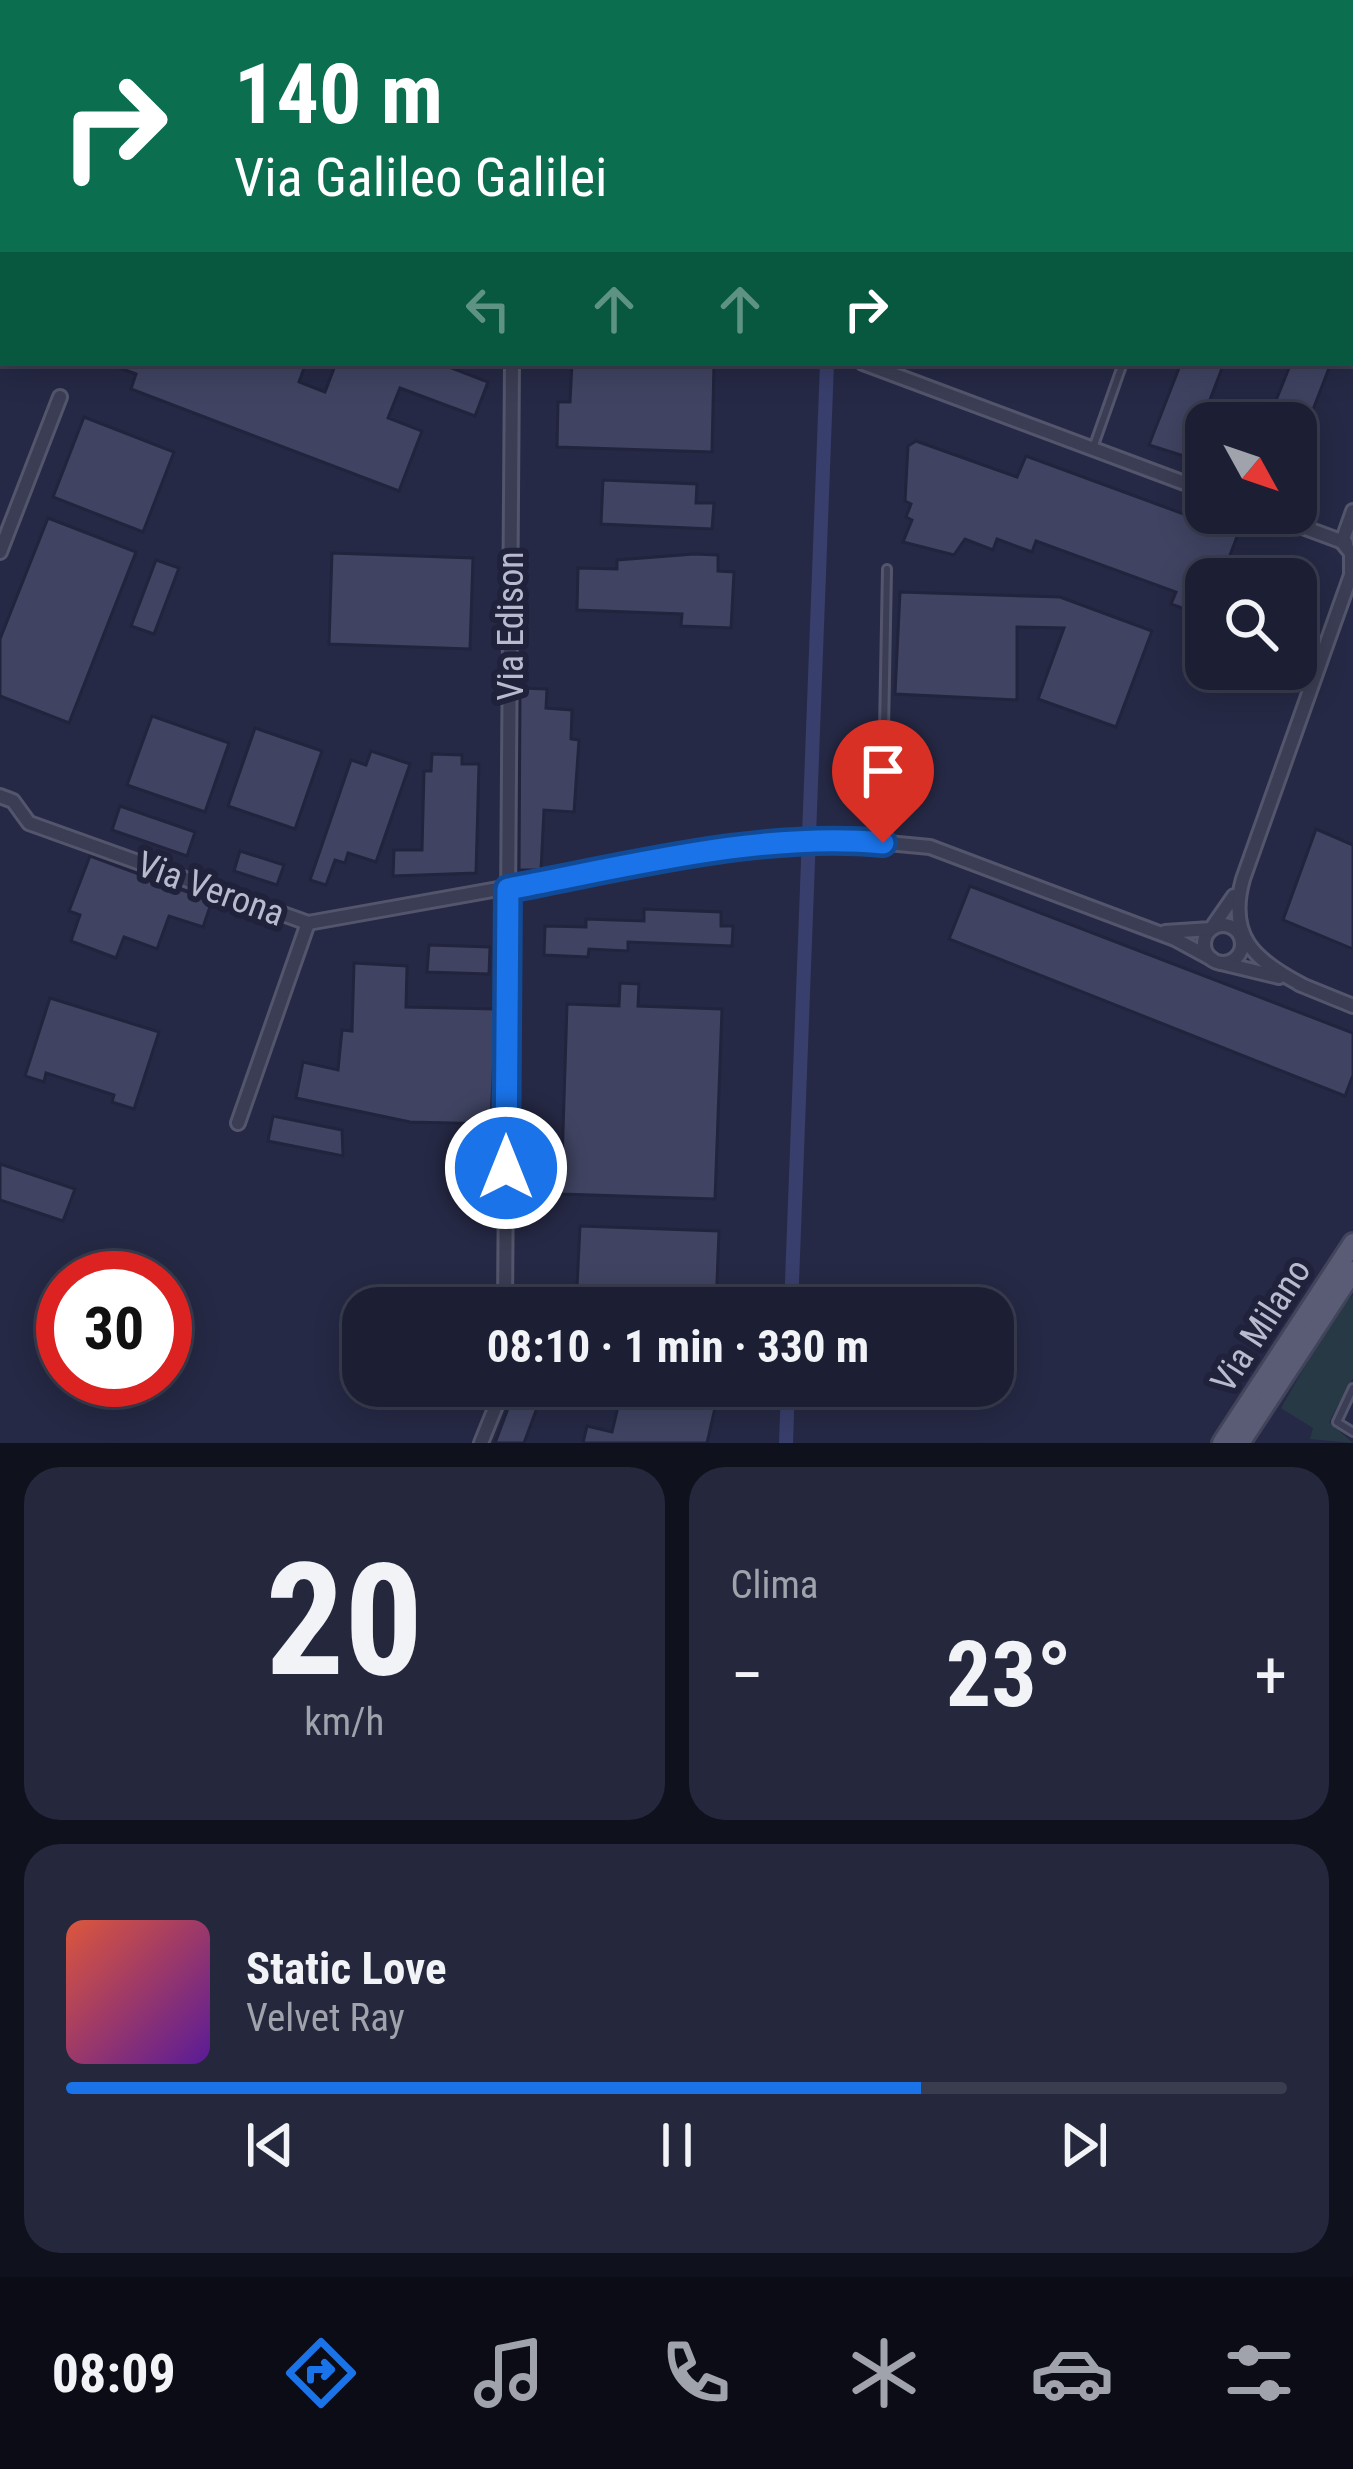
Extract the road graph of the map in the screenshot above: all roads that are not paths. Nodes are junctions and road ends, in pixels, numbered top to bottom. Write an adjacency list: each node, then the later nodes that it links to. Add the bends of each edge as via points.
1 (512, 366): 15 (street, Via Edison)
2 (872, 366): 5 (street)
3 (1122, 366): 5 (lane)
4 (60, 398): 10 (street)
5 (1093, 448): 6 (street)
6 (1185, 483)
7 (1353, 512): 9 (street)
8 (1317, 533): 9 (street)
9 (1347, 544): 14 (street, via 1351,575)
10 (0, 552)
11 (887, 569): 13 (lane)
12 (0, 796): 16 (street, Via Verona, via 29,823)
13 (883, 843): 15 (street, Via Verona, via 698,854); 18 (street, Via Verona, via 930,848)
14 (1244, 879): 17 (street); 19 (street)
15 (508, 889): 16 (street, Via Verona); 26 (street, Via Edison)
16 (308, 923): 23 (street)
17 (1214, 928): 18 (street); 19 (street); 20 (street, via 1204,943)
18 (1144, 931): 20 (street, Via Verona)
19 (1240, 935): 20 (street, via 1238,956); 21 (street)
20 (1217, 961): 21 (street, Via Verona)
21 (1302, 985): 22 (street)
22 (1353, 1006)
23 (238, 1123)
24 (1353, 1243): 31 (main road, Via Milano)
25 (1353, 1273): 32 (main road, Via Milano)
26 (505, 1287)
27 (1353, 1388): 29 (lane, via 1337,1414)
28 (496, 1407): 30 (street)
29 (1353, 1432)
30 (482, 1443)
31 (1222, 1443)
32 (1240, 1443)

